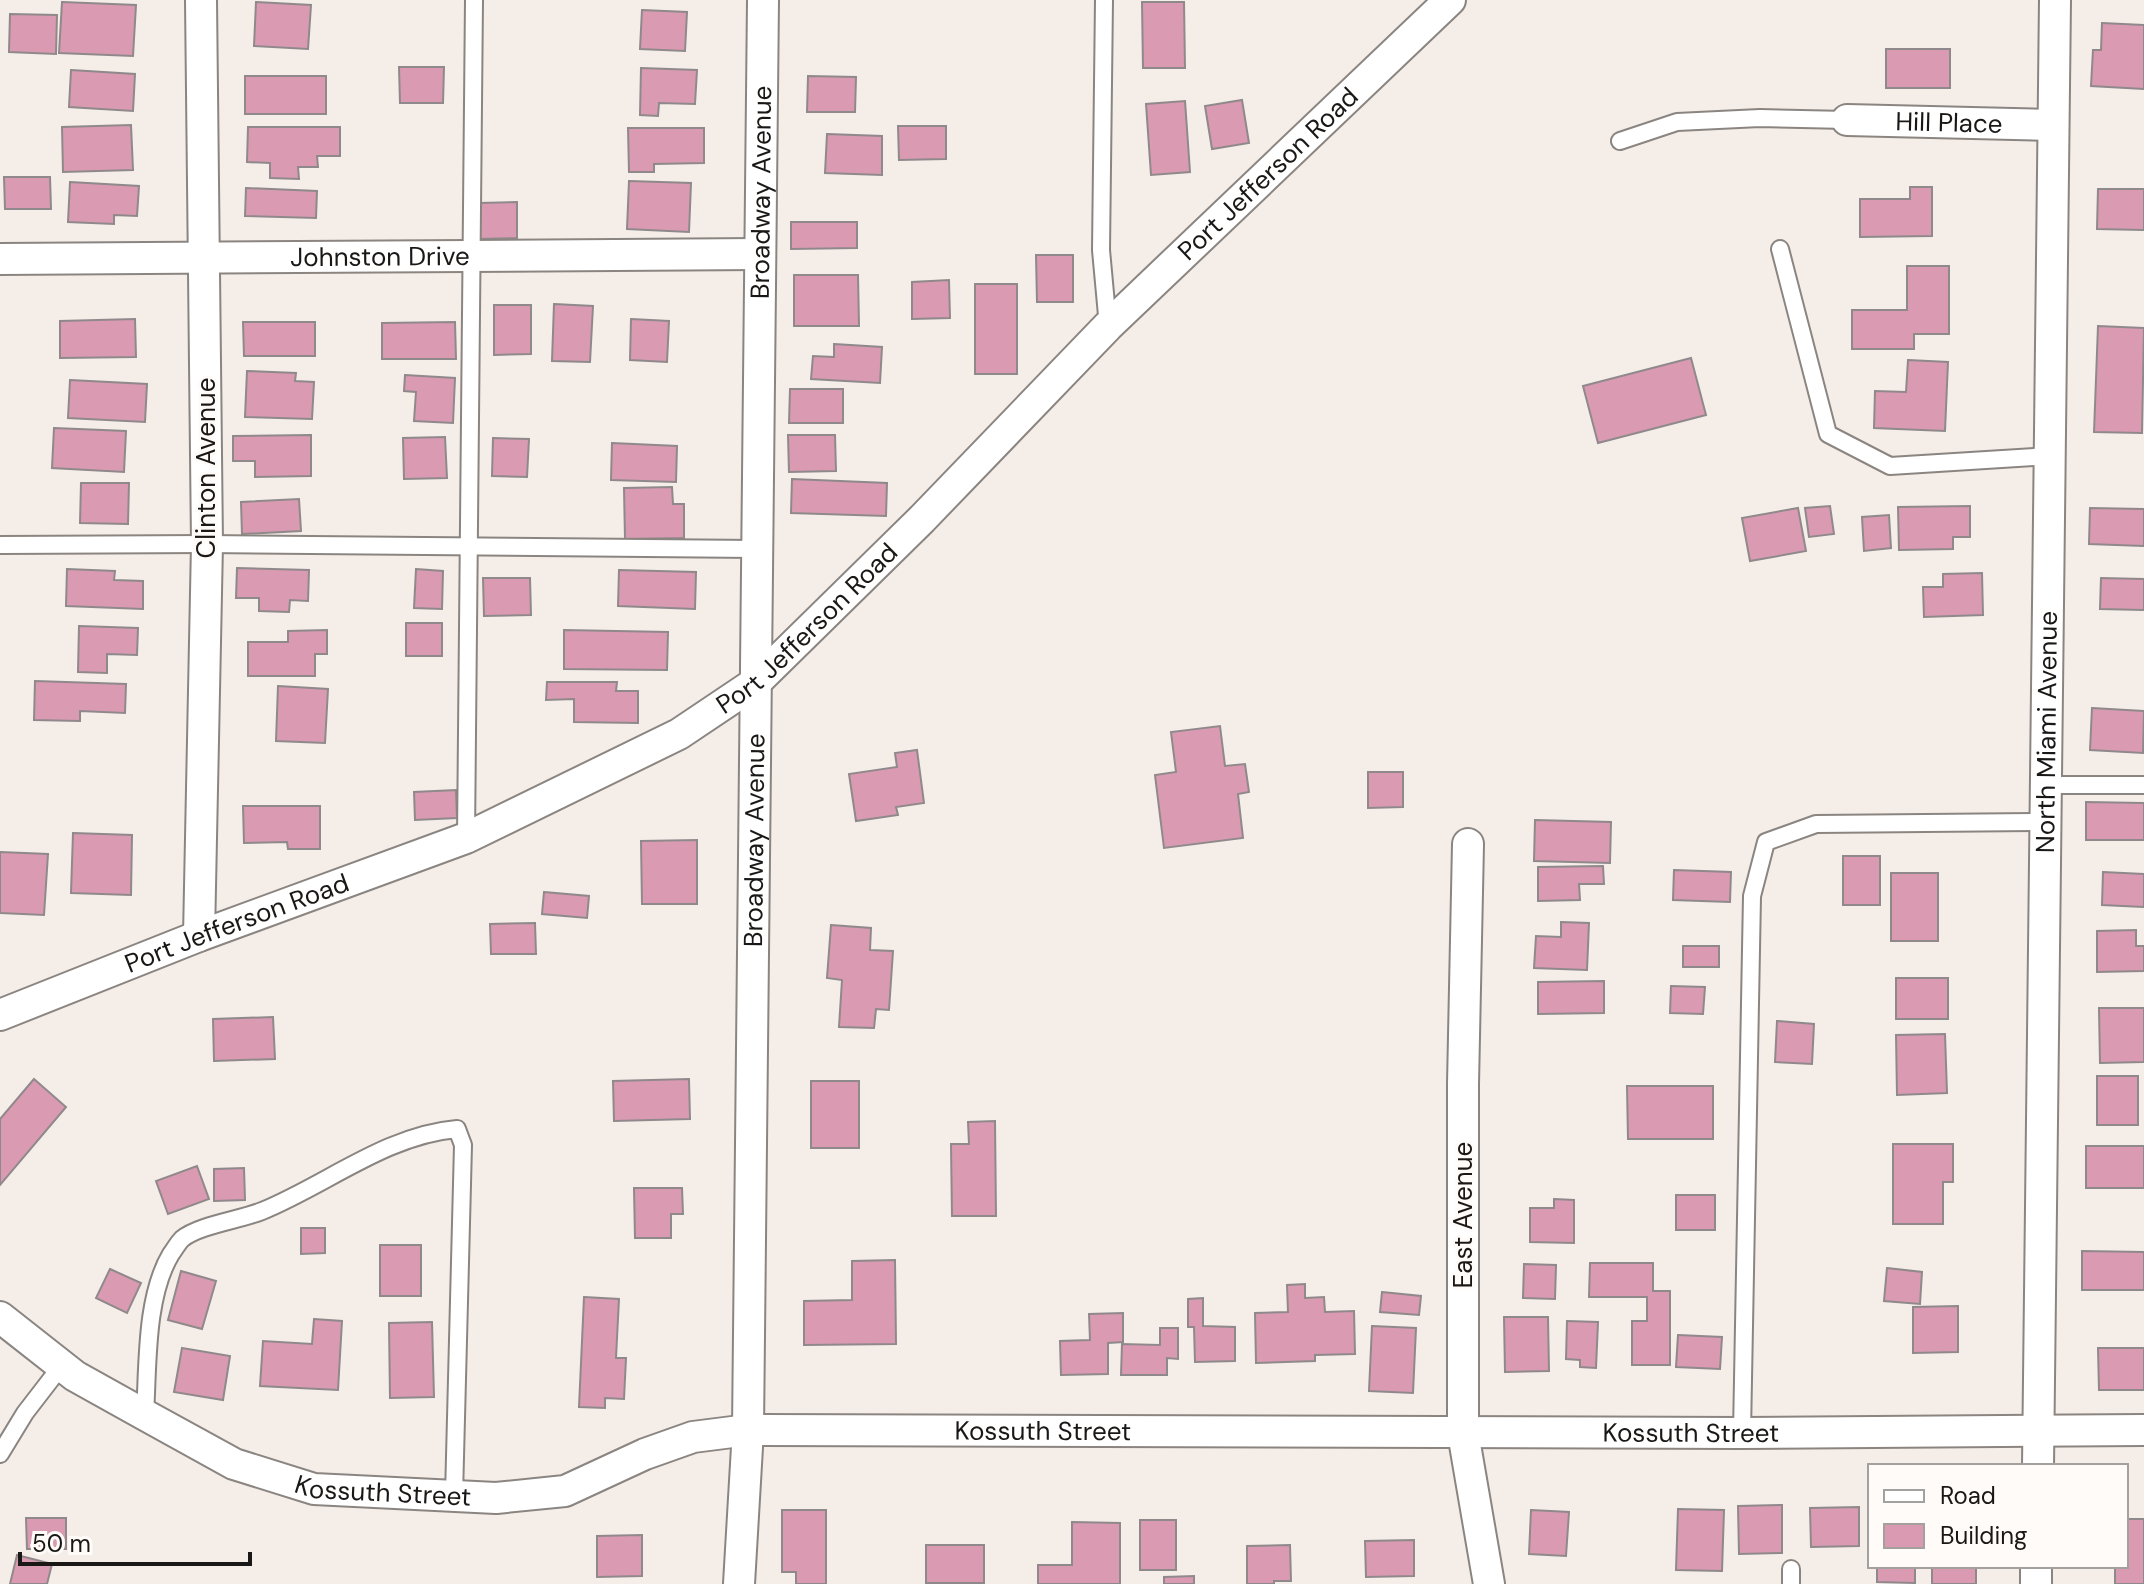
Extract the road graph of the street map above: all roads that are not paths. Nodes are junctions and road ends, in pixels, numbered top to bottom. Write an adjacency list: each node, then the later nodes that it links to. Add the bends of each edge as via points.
1 (201, 0): 14 (street, Clinton Avenue)
2 (474, 0): 12 (lane)
3 (763, 0): 11 (street, Broadway Avenue)
4 (1104, 0): 15 (lane, via 1101,250)
5 (1450, 0): 15 (street, Port Jefferson Road)
6 (2055, 0): 8 (street, North Miami Avenue)
7 (1847, 120): 8 (street, Hill Place); 9 (lane, via 1677,122)
8 (2053, 125): 16 (street, North Miami Avenue)
9 (1620, 141)
10 (1780, 249): 16 (lane, via 1828,434 1890,466)
11 (759, 254): 12 (street, Johnston Drive); 20 (street, Broadway Avenue)
12 (471, 256): 14 (street, Johnston Drive); 19 (lane)
13 (0, 259): 14 (street, Johnston Drive)
14 (205, 259): 17 (street, Clinton Avenue)
15 (1108, 326): 21 (street, Port Jefferson Road)
16 (2050, 456): 22 (street, North Miami Avenue)
17 (207, 544): 18 (lane); 19 (lane); 27 (street, Clinton Avenue)
18 (0, 545)
19 (468, 546): 20 (lane); 25 (lane)
20 (756, 549): 21 (street, Broadway Avenue)
21 (755, 683): 25 (street, Port Jefferson Road, via 679,734); 32 (street, Broadway Avenue)
22 (2046, 785): 23 (lane); 24 (street, North Miami Avenue)
23 (2144, 785)
24 (2046, 822): 34 (street, North Miami Avenue); 36 (lane, via 1816,824 1766,842 1752,896)
25 (466, 838): 27 (street, Port Jefferson Road)
26 (1468, 844): 35 (street, East Avenue)
27 (199, 936): 28 (street, Port Jefferson Road)
28 (0, 1015)
29 (0, 1317): 30 (street, Kossuth Street)
30 (62, 1365): 31 (street, Kossuth Street); 37 (lane)
31 (145, 1415): 39 (street, Kossuth Street, via 234,1464 314,1489); 39 (lane, via 155,1304 170,1255 182,1239 261,1212 381,1151 457,1129 463,1145)
32 (748, 1430): 35 (street, Kossuth Street); 39 (street, Kossuth Street, via 693,1437 565,1491); 40 (street, Broadway Avenue)
33 (2144, 1430): 34 (street, Kossuth Street)
34 (2038, 1431): 36 (street, Kossuth Street); 38 (street, North Miami Avenue)
35 (1463, 1433): 36 (street, Kossuth Street); 41 (street, East Avenue)
36 (1742, 1433)
37 (0, 1454)
38 (2038, 1464)
39 (454, 1496)
40 (739, 1584)
41 (1489, 1584)

